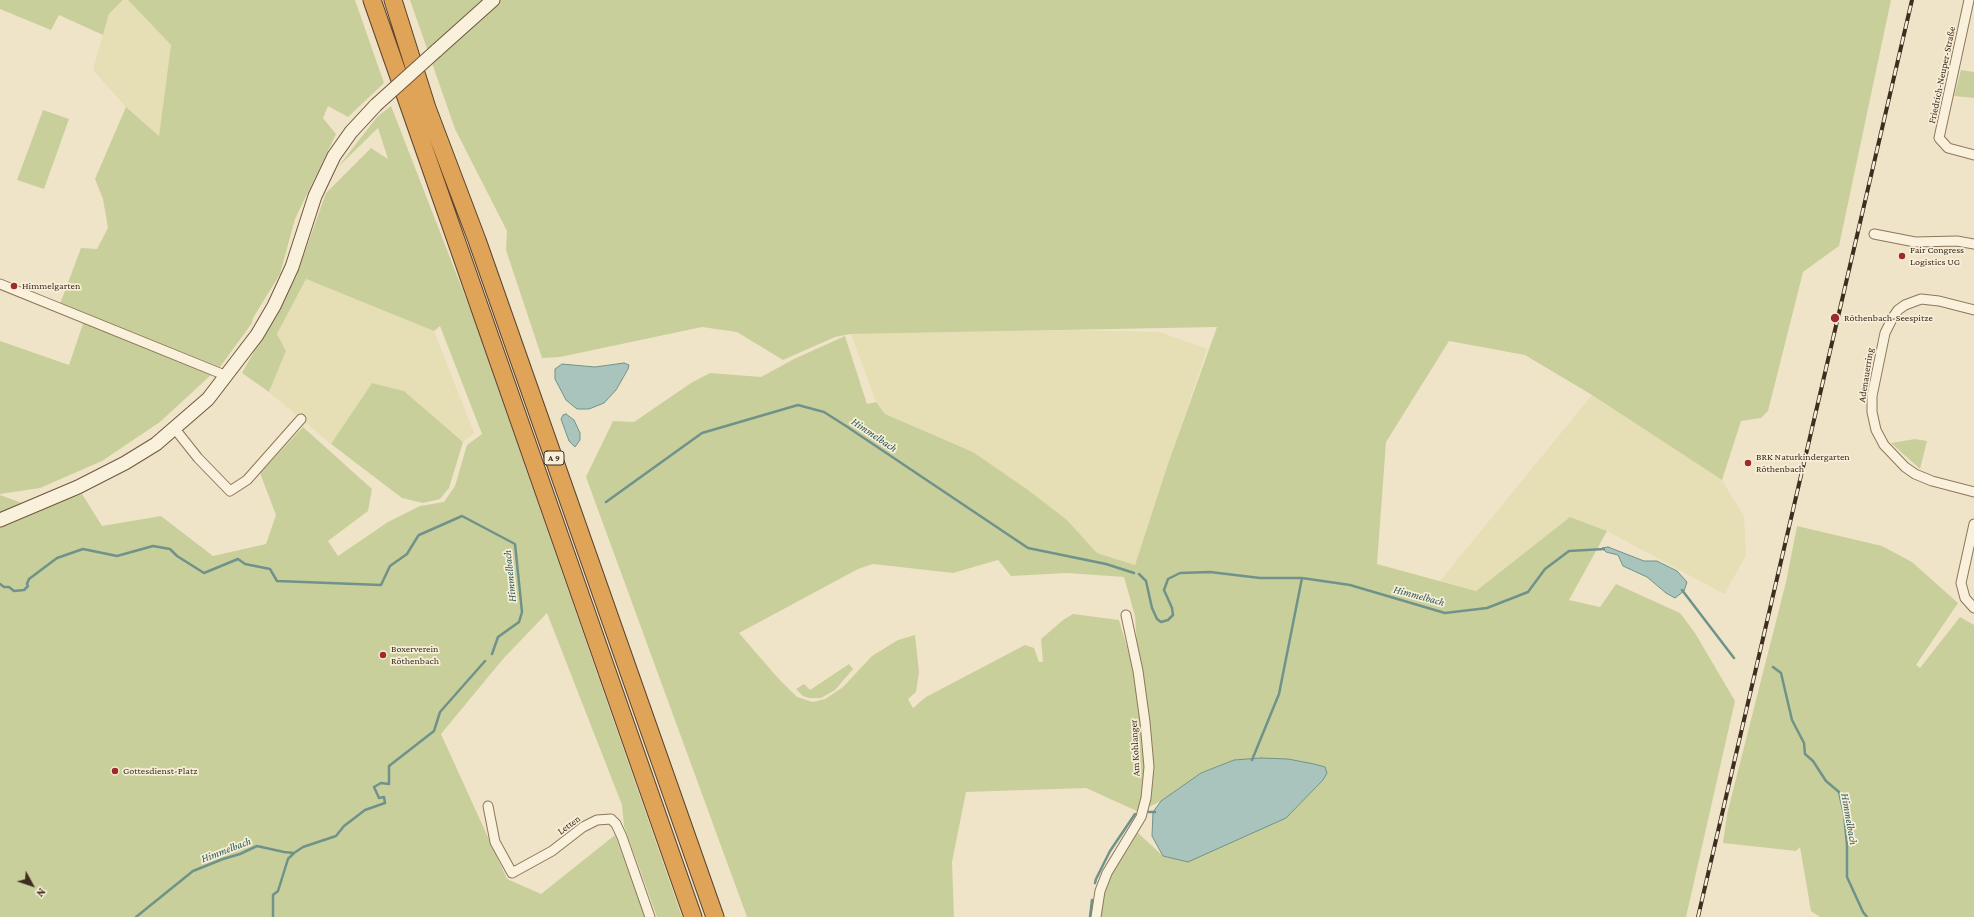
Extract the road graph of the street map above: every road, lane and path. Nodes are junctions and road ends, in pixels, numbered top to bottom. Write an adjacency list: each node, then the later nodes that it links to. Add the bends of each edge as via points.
1 (372, 0): 20 (highway, A 9)
2 (393, 0): 21 (highway, A 9, via 427,108 479,247)
3 (493, 0): 10 (street, bridge, via 376,105 350,132 334,156 315,196 292,267 274,306 257,335)
4 (1969, 0): 5 (street, Friedrich-Neuper-Straße, via 1939,138 1948,148)
5 (1974, 155)
6 (1874, 234): 7 (street, via 1915,242 1957,241)
7 (1974, 244)
8 (0, 284): 10 (street)
9 (1974, 310): 13 (street, Adenauerring, via 1922,299 1898,310 1885,332 1872,396 1872,412 1876,430 1884,445 1905,467 1932,481)
10 (227, 376): 12 (street, via 208,399)
11 (301, 419): 12 (street, via 247,480 230,491 198,458)
12 (175, 429): 14 (street, via 140,454 104,474)
13 (1974, 492)
14 (0, 520)
15 (1974, 524): 16 (street, via 1961,583 1965,598)
16 (1974, 608)
17 (1126, 615): 22 (street, Am Kohlanger, via 1138,671 1145,722 1149,767 1146,798 1141,817 1107,873 1100,891)
18 (488, 806): 19 (street, Letten, via 495,842 512,873 552,851 583,827 597,820 611,819 622,837)
19 (650, 917)
20 (694, 917)
21 (715, 917)
22 (1096, 917)

